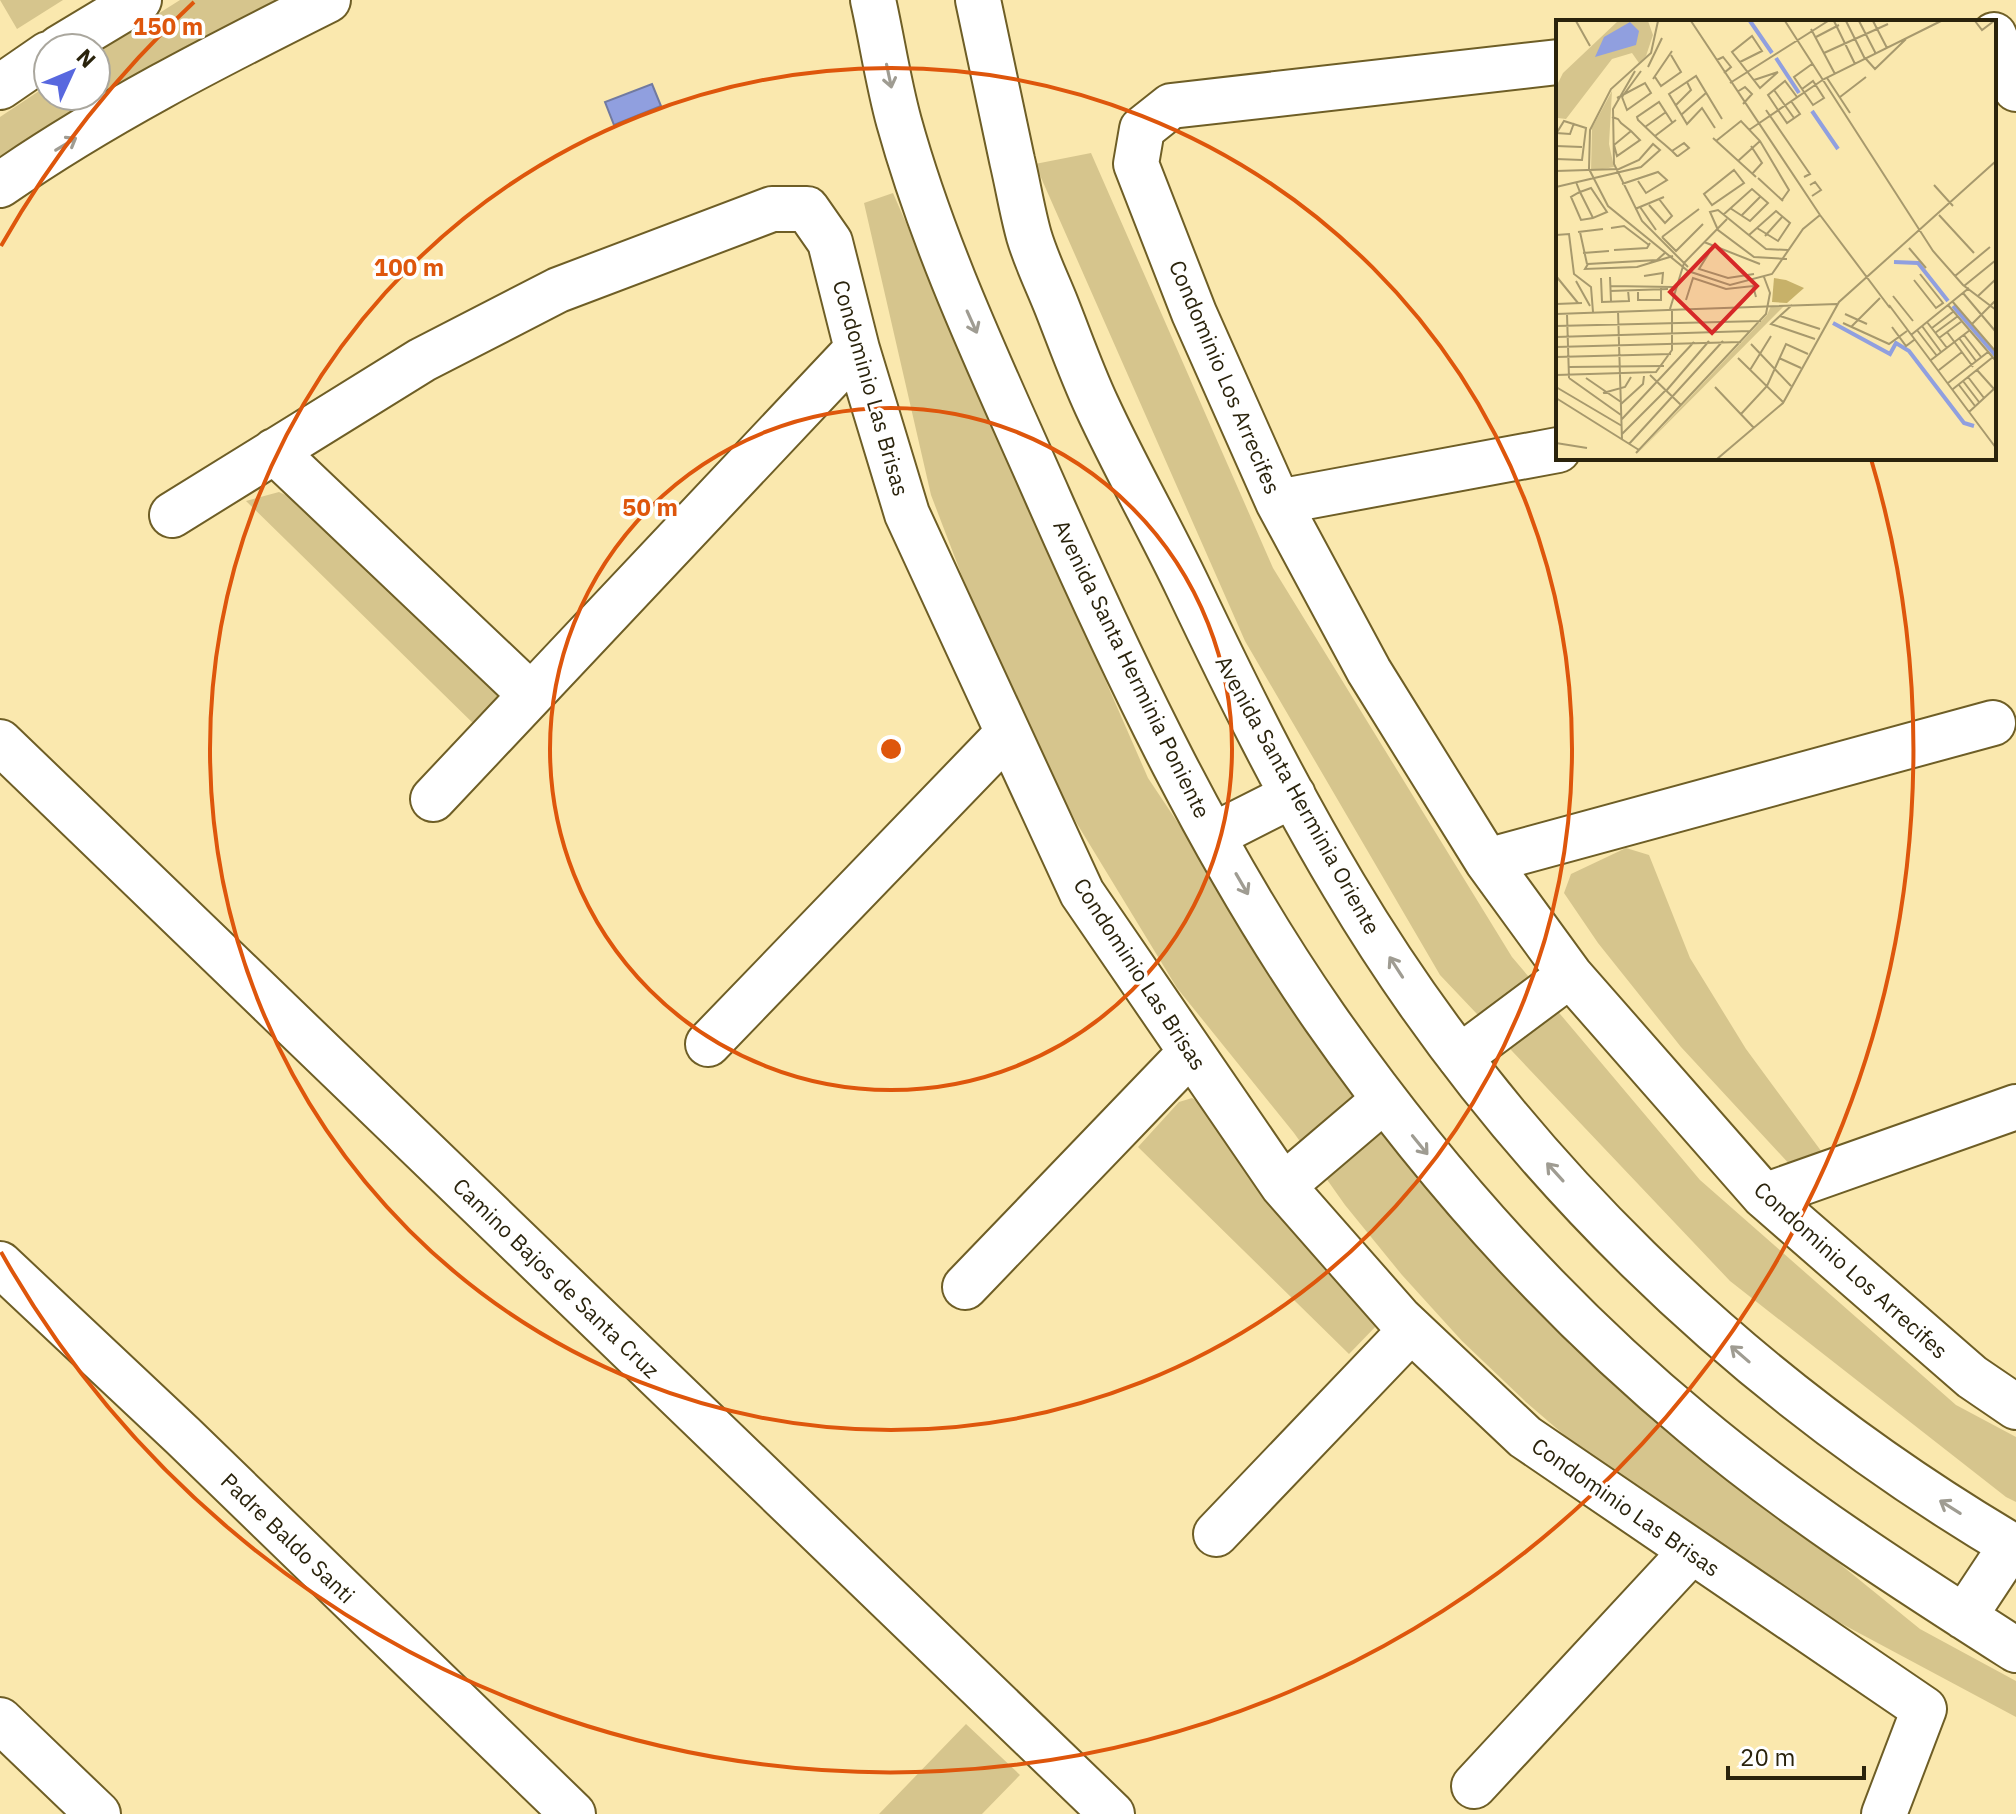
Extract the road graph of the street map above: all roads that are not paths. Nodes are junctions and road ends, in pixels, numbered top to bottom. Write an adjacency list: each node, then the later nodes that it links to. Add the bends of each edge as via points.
1 (328, 0): 13 (street, one-way to 1, via 119,112)
2 (873, 0): 25 (street, Avenida Santa Herminia Poniente, one-way to 25, via 898,120 948,268 1077,563)
3 (978, 0): 23 (street, Avenida Santa Herminia Oriente, via 1029,237 1096,404)
4 (1980, 0): 6 (street)
5 (118, 5): 7 (street)
6 (1988, 20)
7 (81, 32)
8 (1996, 40): 12 (street)
9 (1556, 62): 17 (street, Condominio Los Arrecifes, via 1171,106 1142,129 1136,164 1194,313)
10 (32, 65): 11 (street)
11 (0, 87)
12 (2016, 89)
13 (0, 185)
14 (857, 349): 16 (street, Condominio Las Brisas, via 830,242 807,209 772,209 558,290 422,360); 19 (street); 21 (street, Condominio Las Brisas, via 907,514)
15 (1556, 450): 17 (street)
16 (274, 451): 18 (street, Condominio Las Brisas); 19 (street)
17 (1278, 502): 26 (street, Condominio Los Arrecifes, via 1369,671)
18 (172, 515)
19 (531, 695): 24 (street)
20 (1993, 723): 26 (street)
21 (1008, 733): 28 (street); 29 (street, Condominio Las Brisas, via 1082,893)
22 (0, 742): 48 (street, Camino Bajos de Santa Cruz)
23 (1293, 795): 25 (street); 30 (street, Avenida Santa Herminia Oriente, one-way to 23, via 1399,973)
24 (433, 799)
25 (1214, 835): 31 (street, Avenida Santa Herminia Poniente, one-way to 31, via 1290,964)
26 (1487, 861): 27 (street, Condominio Los Arrecifes)
27 (1570, 975): 30 (street); 34 (street, Condominio Los Arrecifes)
28 (708, 1044)
29 (1190, 1053): 33 (street, Condominio Las Brisas); 36 (street)
30 (1460, 1057): 40 (street, Avenida Santa Herminia Oriente, one-way to 30, via 1834,1429 1672,1294 1546,1163)
31 (1384, 1100): 33 (street); 42 (street, Avenida Santa Herminia Poniente, one-way to 42, via 1529,1270 1608,1348 1792,1502)
32 (2016, 1107): 34 (street)
33 (1283, 1186): 37 (street, Condominio Las Brisas)
34 (1764, 1196): 38 (street, Condominio Los Arrecifes, via 1961,1368)
35 (0, 1264): 47 (street, Padre Baldo Santi)
36 (965, 1287)
37 (1411, 1330): 39 (street); 41 (street, Condominio Las Brisas, via 1525,1437)
38 (2016, 1407)
39 (1216, 1534)
40 (2014, 1547): 42 (street)
41 (1691, 1552): 45 (street); 49 (street, Condominio Las Brisas, via 1924,1709)
42 (1964, 1617): 43 (street, Avenida Santa Herminia Poniente)
43 (2016, 1650)
44 (0, 1720): 46 (street)
45 (1474, 1786)
46 (98, 1814)
47 (573, 1814)
48 (1112, 1814)
49 (1884, 1814)

